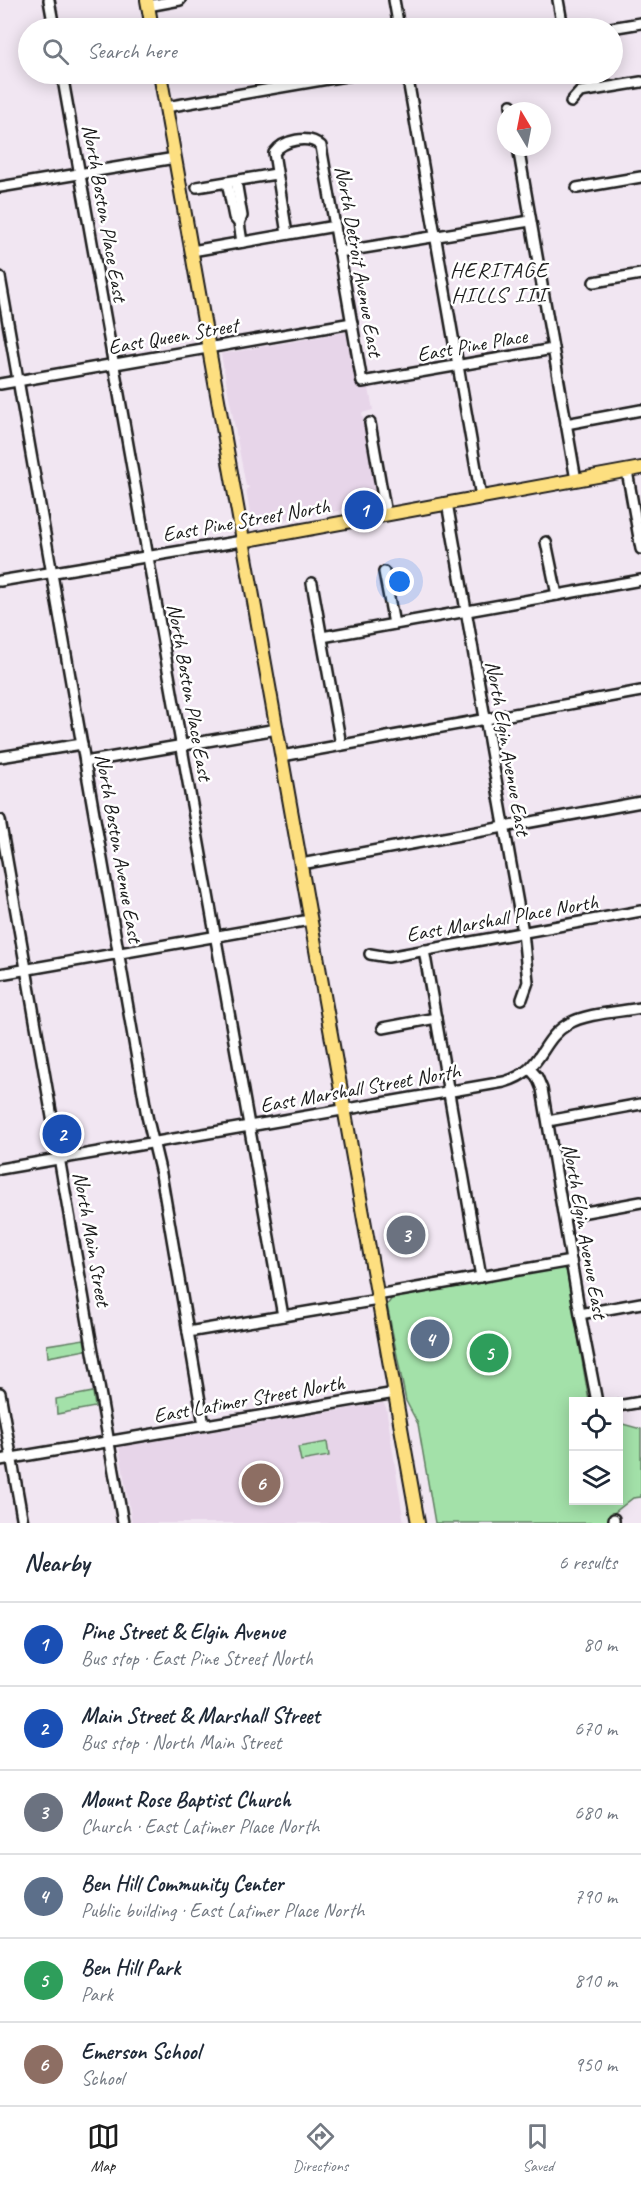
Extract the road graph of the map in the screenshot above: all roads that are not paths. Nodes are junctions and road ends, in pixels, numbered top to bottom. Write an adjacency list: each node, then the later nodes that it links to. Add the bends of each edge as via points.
1 (49, 0): 6 (street)
2 (180, 0): 5 (street)
3 (394, 0): 8 (street)
4 (558, 0): 9 (street)
5 (147, 3): 7 (main road)
6 (52, 18)
7 (150, 18)
8 (397, 18)
9 (561, 18)
10 (641, 23): 11 (street)
11 (623, 26)
12 (641, 82): 17 (street, via 580,92)
13 (65, 84): 21 (street, North Boston Place East)
14 (162, 84): 18 (main road)
15 (299, 84): 18 (street)
16 (409, 84): 31 (street)
17 (571, 102)
18 (166, 107): 20 (main road)
19 (519, 156): 28 (street)
20 (175, 158): 21 (street); 33 (main road)
21 (80, 174): 25 (street); 41 (street, North Boston Place East)
22 (276, 174): 24 (street); 29 (street, North Detroit Avenue East, via 274,153 283,145 304,139 321,146); 30 (street)
23 (641, 177): 27 (street)
24 (232, 181): 26 (street); 32 (street, via 242,216)
25 (0, 187)
26 (196, 187)
27 (577, 188)
28 (530, 221): 31 (street); 40 (street)
29 (335, 226): 30 (street); 34 (street, North Detroit Avenue East)
30 (287, 234): 32 (street)
31 (436, 237): 34 (street); 42 (street)
32 (242, 242): 33 (street)
33 (192, 251): 39 (main road)
34 (339, 252): 38 (street, North Detroit Avenue East)
35 (641, 274): 37 (street)
36 (0, 277): 43 (street, North Boston Avenue East)
37 (594, 282)
38 (352, 323): 39 (street, East Queen Street); 44 (street, North Detroit Avenue East)
39 (209, 348): 41 (street, East Queen Street); 55 (main road)
40 (553, 349): 42 (street, East Pine Place); 48 (street)
41 (114, 364): 43 (street, East Queen Street); 58 (street, North Boston Place East)
42 (458, 366): 44 (street, East Pine Place); 52 (street)
43 (18, 381): 45 (street, East Queen Street); 59 (street, North Boston Avenue East)
44 (362, 382)
45 (0, 384)
46 (641, 410): 48 (street)
47 (370, 423): 54 (street)
48 (567, 424): 51 (street)
49 (641, 468): 50 (main road, East Pine Street North)
50 (627, 471): 51 (main road, East Pine Street North); 57 (street)
51 (576, 480): 52 (main road, East Pine Street North)
52 (481, 497): 53 (main road, East Pine Street North)
53 (447, 503): 54 (main road, East Pine Street North); 65 (street, North Elgin Avenue East)
54 (386, 514): 55 (main road, East Pine Street North)
55 (242, 541): 58 (street, East Pine Street North); 70 (main road)
56 (546, 542): 64 (street)
57 (641, 549)
58 (148, 557): 59 (street, East Pine Street North); 72 (street, North Boston Place East)
59 (52, 571): 62 (street, East Pine Street North); 71 (street, North Boston Avenue East)
60 (384, 572): 66 (street)
61 (641, 580): 64 (street)
62 (0, 581)
63 (312, 584): 67 (street)
64 (557, 595): 65 (street)
65 (466, 612): 66 (street); 69 (street, North Elgin Avenue East)
66 (394, 624): 67 (street)
67 (322, 638): 73 (street)
68 (641, 691): 69 (street)
69 (484, 719): 73 (street); 79 (street, North Elgin Avenue East)
70 (277, 729): 72 (street); 74 (main road)
71 (82, 744): 75 (street); 76 (street, North Boston Avenue East)
72 (181, 745): 76 (street); 84 (street, North Boston Place East)
73 (341, 745): 74 (street)
74 (282, 756): 80 (main road)
75 (0, 758)
76 (86, 762): 86 (street, North Boston Avenue East)
77 (641, 802): 79 (street)
78 (0, 820): 88 (street, North Main Street)
79 (504, 828): 80 (street); 83 (street, North Elgin Avenue East)
80 (301, 864): 82 (main road)
81 (641, 911): 83 (street, East Marshall Place North)
82 (310, 920): 84 (street); 97 (main road)
83 (523, 932): 85 (street, East Marshall Place North); 90 (street, North Elgin Avenue East, via 528,982)
84 (215, 936): 86 (street); 99 (street, North Boston Place East)
85 (424, 950): 87 (street, East Marshall Place North, via 388,957); 92 (street)
86 (119, 953): 88 (street); 100 (street, North Boston Avenue East)
87 (370, 954)
88 (26, 969): 89 (street); 101 (street, North Main Street)
89 (0, 974)
90 (522, 999)
91 (641, 1008): 94 (street, East Marshall Street North, via 568,1024 553,1036)
92 (436, 1018): 93 (street); 95 (street)
93 (383, 1028)
94 (530, 1069): 95 (street, East Marshall Street North, via 511,1080); 98 (street, North Elgin Avenue East, via 542,1089)
95 (449, 1091): 97 (street, East Marshall Street North); 106 (street)
96 (641, 1104): 98 (street)
97 (344, 1110): 99 (street, East Marshall Street North); 107 (main road)
98 (548, 1121): 104 (street, North Elgin Avenue East)
99 (250, 1126): 100 (street, East Marshall Street North); 110 (street, North Boston Place East)
100 (154, 1143): 101 (street, East Marshall Street North); 111 (street, North Boston Avenue East)
101 (60, 1159): 102 (street, East Marshall Street North); 118 (street, North Main Street)
102 (0, 1169)
103 (641, 1202): 104 (street)
104 (564, 1216): 105 (street, North Elgin Avenue East)
105 (571, 1261): 106 (street); 109 (street, North Elgin Avenue East)
106 (481, 1277): 107 (street)
107 (377, 1298): 110 (street); 113 (main road)
108 (641, 1303): 109 (street)
109 (580, 1314): 114 (street, North Elgin Avenue East)
110 (283, 1316): 111 (street)
111 (188, 1332): 117 (street, North Boston Avenue East)
112 (0, 1393): 119 (street)
113 (395, 1393): 117 (street, East Latimer Street North); 123 (main road)
114 (596, 1397)
115 (641, 1402): 116 (street)
116 (623, 1405)
117 (204, 1425): 118 (street, East Latimer Street North)
118 (110, 1441): 119 (street, East Latimer Street North); 122 (street, North Main Street)
119 (11, 1458): 120 (street, East Latimer Street North); 121 (street)
120 (0, 1460)
121 (23, 1523)
122 (123, 1523)
123 (418, 1523)

